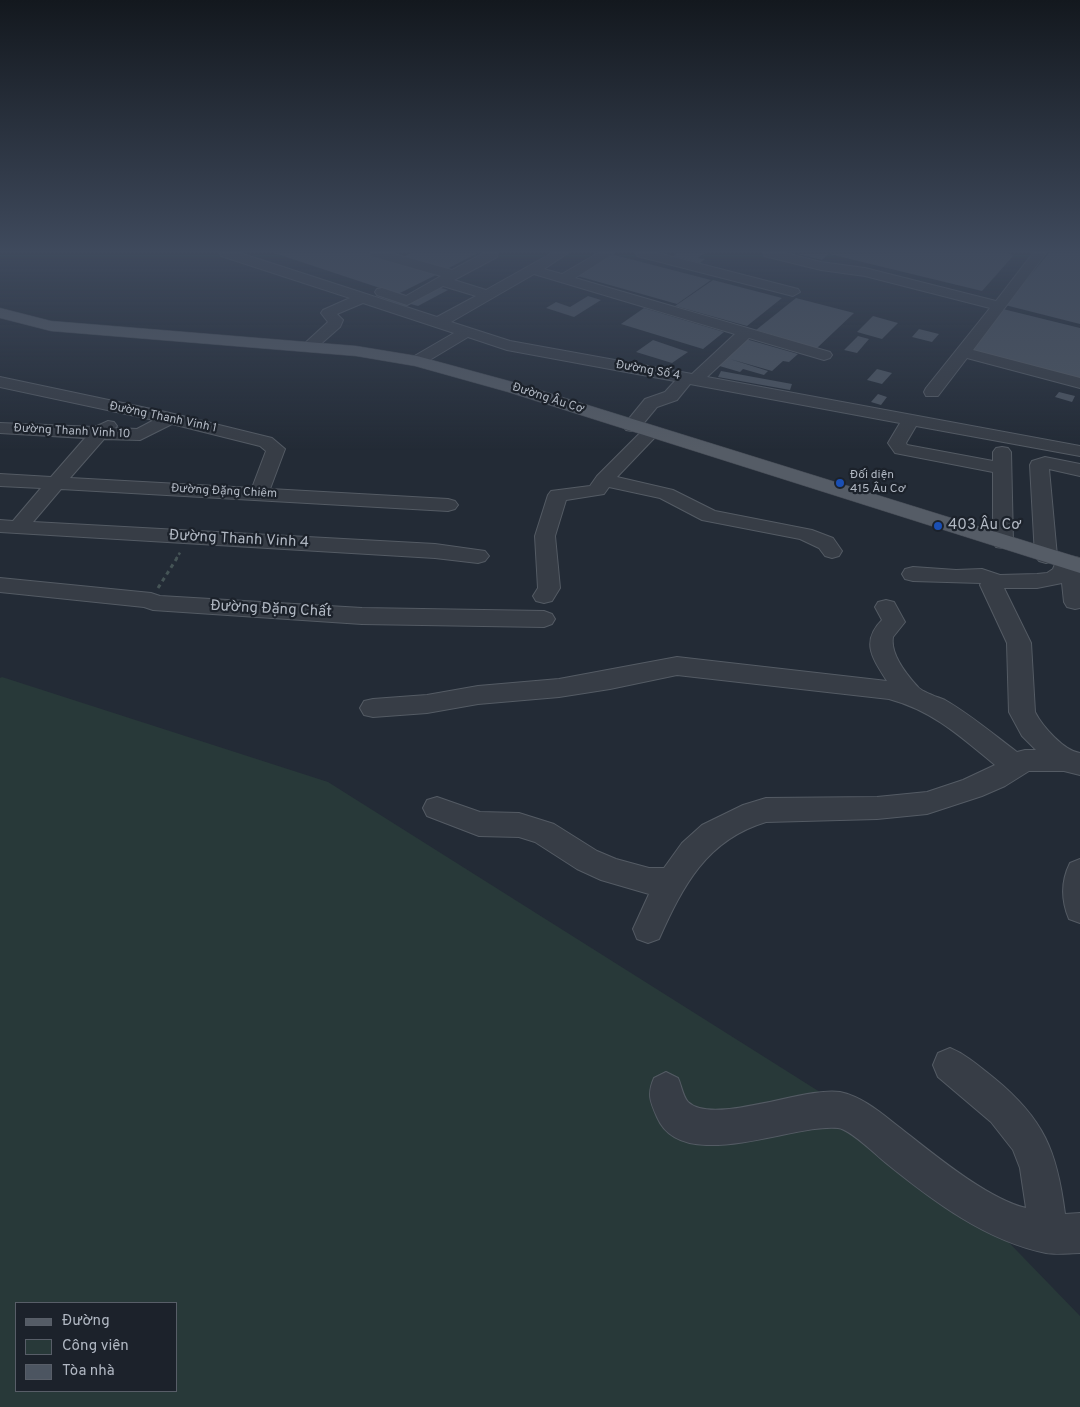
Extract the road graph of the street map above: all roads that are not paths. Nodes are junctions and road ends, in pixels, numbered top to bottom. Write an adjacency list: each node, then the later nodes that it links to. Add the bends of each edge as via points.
1 (22, 319): 10 (main road, Đường Âu Cơ, via 51,326)
2 (334, 319): 10 (street, via 335,324)
3 (425, 319): 7 (street, Đường Số 4)
4 (446, 319): 7 (street)
5 (701, 319): 9 (street)
6 (990, 319): 11 (street)
7 (438, 323): 8 (street, Đường Số 4)
8 (466, 332): 13 (street); 14 (street, Đường Số 4, via 507,345)
9 (746, 332): 12 (street); 14 (street)
10 (308, 347): 13 (main road, Đường Âu Cơ)
11 (963, 352): 16 (street); 18 (street)
12 (824, 355)
13 (417, 360): 23 (main road, Đường Âu Cơ)
14 (690, 379): 22 (street, Đường Số 4); 23 (street, via 671,396 651,403)
15 (0, 382): 17 (street, Đường Thanh Vinh 1)
16 (1080, 383)
17 (18, 386): 19 (street); 20 (street, Đường Thanh Vinh 1)
18 (932, 392)
19 (0, 398)
20 (128, 410): 21 (street, Đường Thanh Vinh 1); 27 (street)
21 (170, 418): 25 (street, Đường Thanh Vinh 1); 28 (street, Đường Thanh Vinh 10)
22 (911, 419): 29 (street, Đường Số 4); 31 (street, via 897,443 901,449)
23 (632, 426): 26 (main road, Đường Âu Cơ)
24 (0, 428): 27 (street, Đường Thanh Vinh 10)
25 (223, 431): 28 (street, via 210,436); 36 (street, Đường Thanh Vinh 1, via 259,439 276,448)
26 (651, 432): 34 (street); 39 (main road, Đường Âu Cơ)
27 (99, 433): 28 (street, Đường Thanh Vinh 10); 35 (street)
28 (140, 435)
29 (1002, 436): 30 (street, Đường Số 4); 31 (street)
30 (1080, 451)
31 (1002, 468): 39 (street)
32 (1080, 470): 42 (street, via 1045,463 1039,465)
33 (0, 480): 35 (street, Đường Đặng Chiêm)
34 (604, 480): 40 (street, via 666,494 709,516 805,534 826,543); 46 (street, via 597,490 558,495 544,536 549,588)
35 (55, 484): 36 (street, Đường Đặng Chiêm); 38 (street)
36 (259, 494): 37 (street, Đường Đặng Chiêm)
37 (448, 504)
38 (9, 527): 41 (street, Đường Thanh Vinh 4)
39 (1003, 542): 42 (main road, Đường Âu Cơ)
40 (832, 551)
41 (478, 556)
42 (1066, 562): 44 (street, via 1061,573 1051,578); 47 (street)
43 (913, 574): 44 (street, via 982,576)
44 (998, 582): 53 (street, via 991,584 1019,643 1022,712 1031,728)
45 (0, 585): 49 (street, Đường Đặng Chất, via 150,600 153,603 362,616)
46 (544, 596)
47 (1075, 602)
48 (886, 607): 50 (street, via 894,622 880,641 884,655)
49 (544, 619)
50 (910, 695): 51 (street, via 687,666 559,688); 52 (street, via 936,707)
51 (374, 708)
52 (1020, 762): 53 (street); 56 (street, via 995,778 927,803 877,808 766,810 743,817 712,834 692,852)
53 (1072, 762)
54 (437, 808): 56 (street, via 479,824 519,825 544,833 611,871 649,881)
55 (1080, 872): 57 (street, via 1077,888)
56 (673, 882): 58 (street)
57 (1080, 910)
58 (648, 929)
59 (950, 1065): 61 (street, via 1000,1106 1029,1141)
60 (666, 1090): 61 (street, via 670,1107 680,1120 695,1126 726,1128 819,1111 843,1111 858,1118 970,1202 1005,1220)
61 (1064, 1234)

